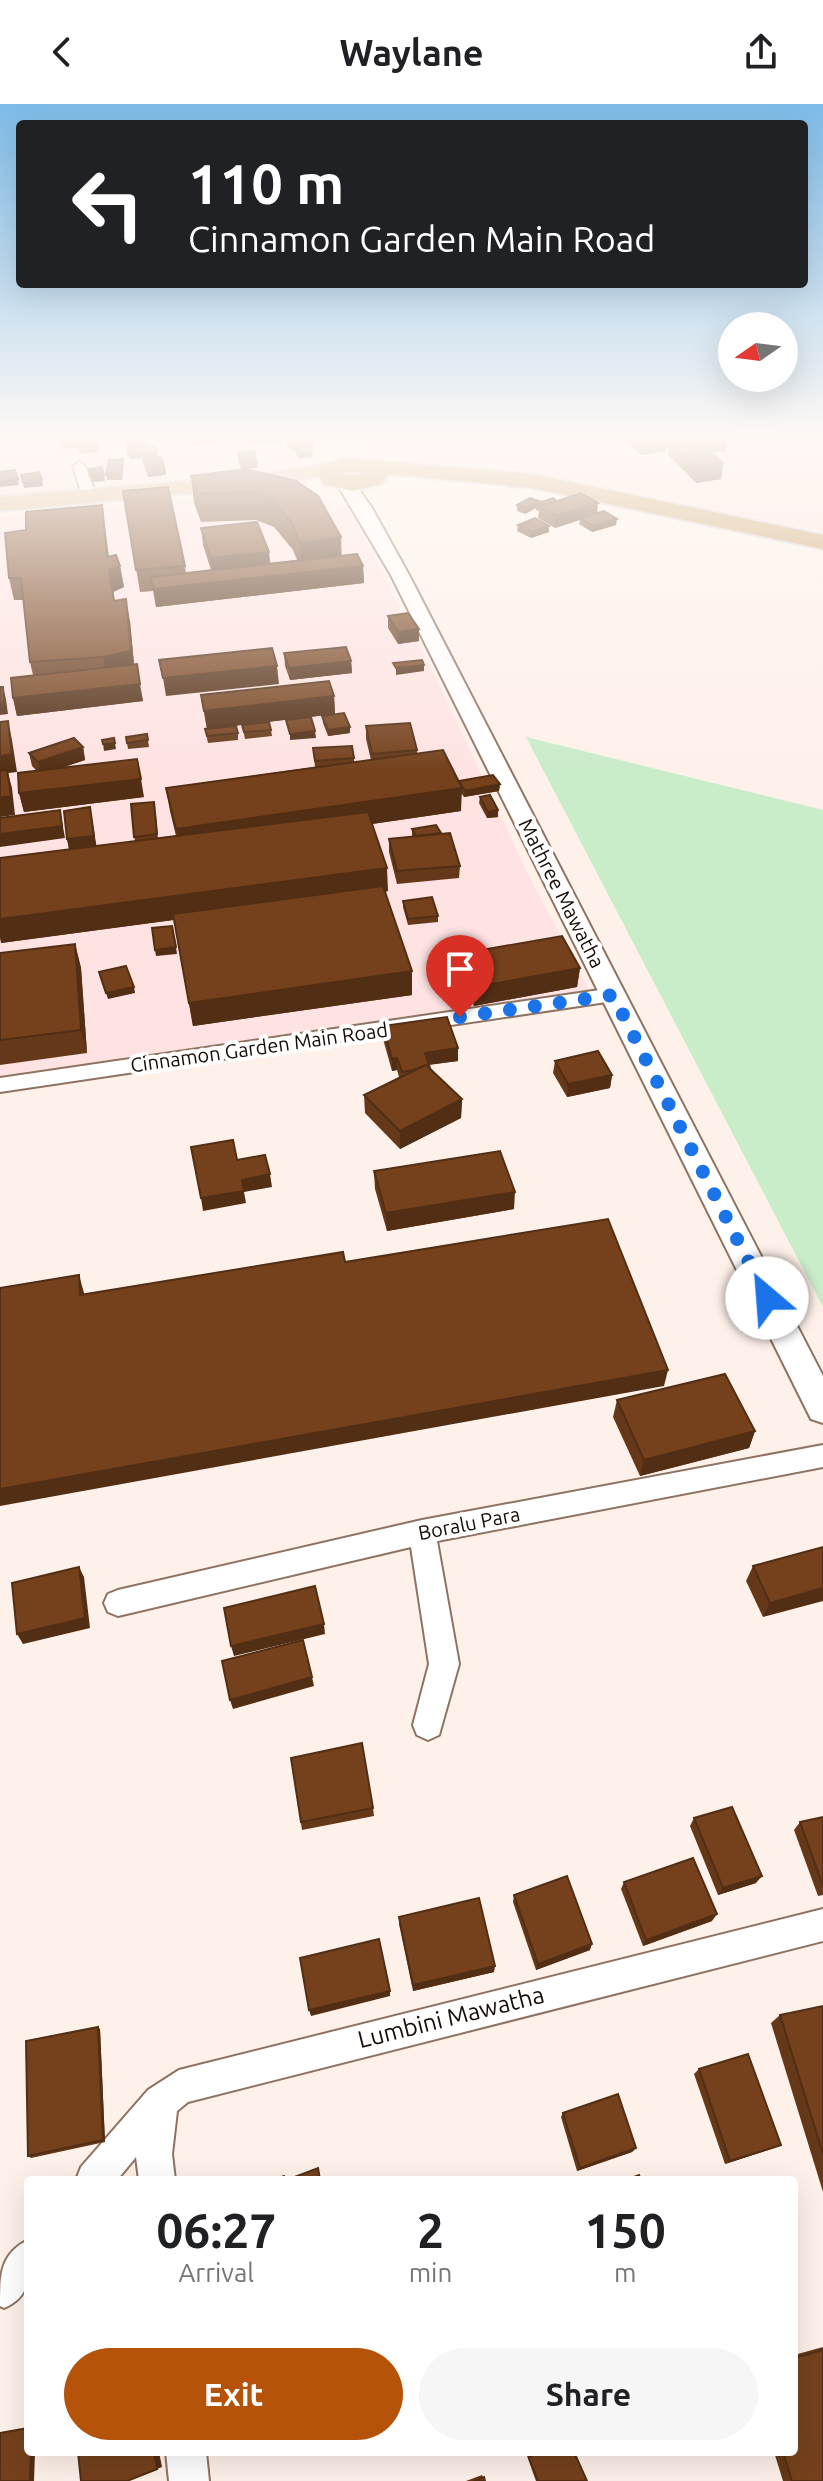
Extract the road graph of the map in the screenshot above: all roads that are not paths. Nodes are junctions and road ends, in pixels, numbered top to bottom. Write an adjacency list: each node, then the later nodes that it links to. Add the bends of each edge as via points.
1 (383, 548): 4 (street, Mathree Mawatha)
2 (787, 548): 3 (highway)
3 (823, 556)
4 (613, 995): 5 (street, Cinnamon Garden Main Road); 6 (street, Mathree Mawatha)
5 (0, 1085)
6 (823, 1409)
7 (823, 1456): 8 (street, Boralu Para)
8 (422, 1532): 9 (street, Boralu Para); 10 (street, via 444,1664)
9 (118, 1603)
10 (428, 1725)
11 (823, 1925): 12 (street, Lumbini Mawatha, via 213,2076 179,2087)
12 (160, 2102): 13 (street, Lumbini Mawatha); 14 (street)
13 (97, 2176)
14 (157, 2176)
15 (24, 2264): 16 (street)
16 (4, 2289)
17 (186, 2456): 18 (street)
18 (189, 2481)

